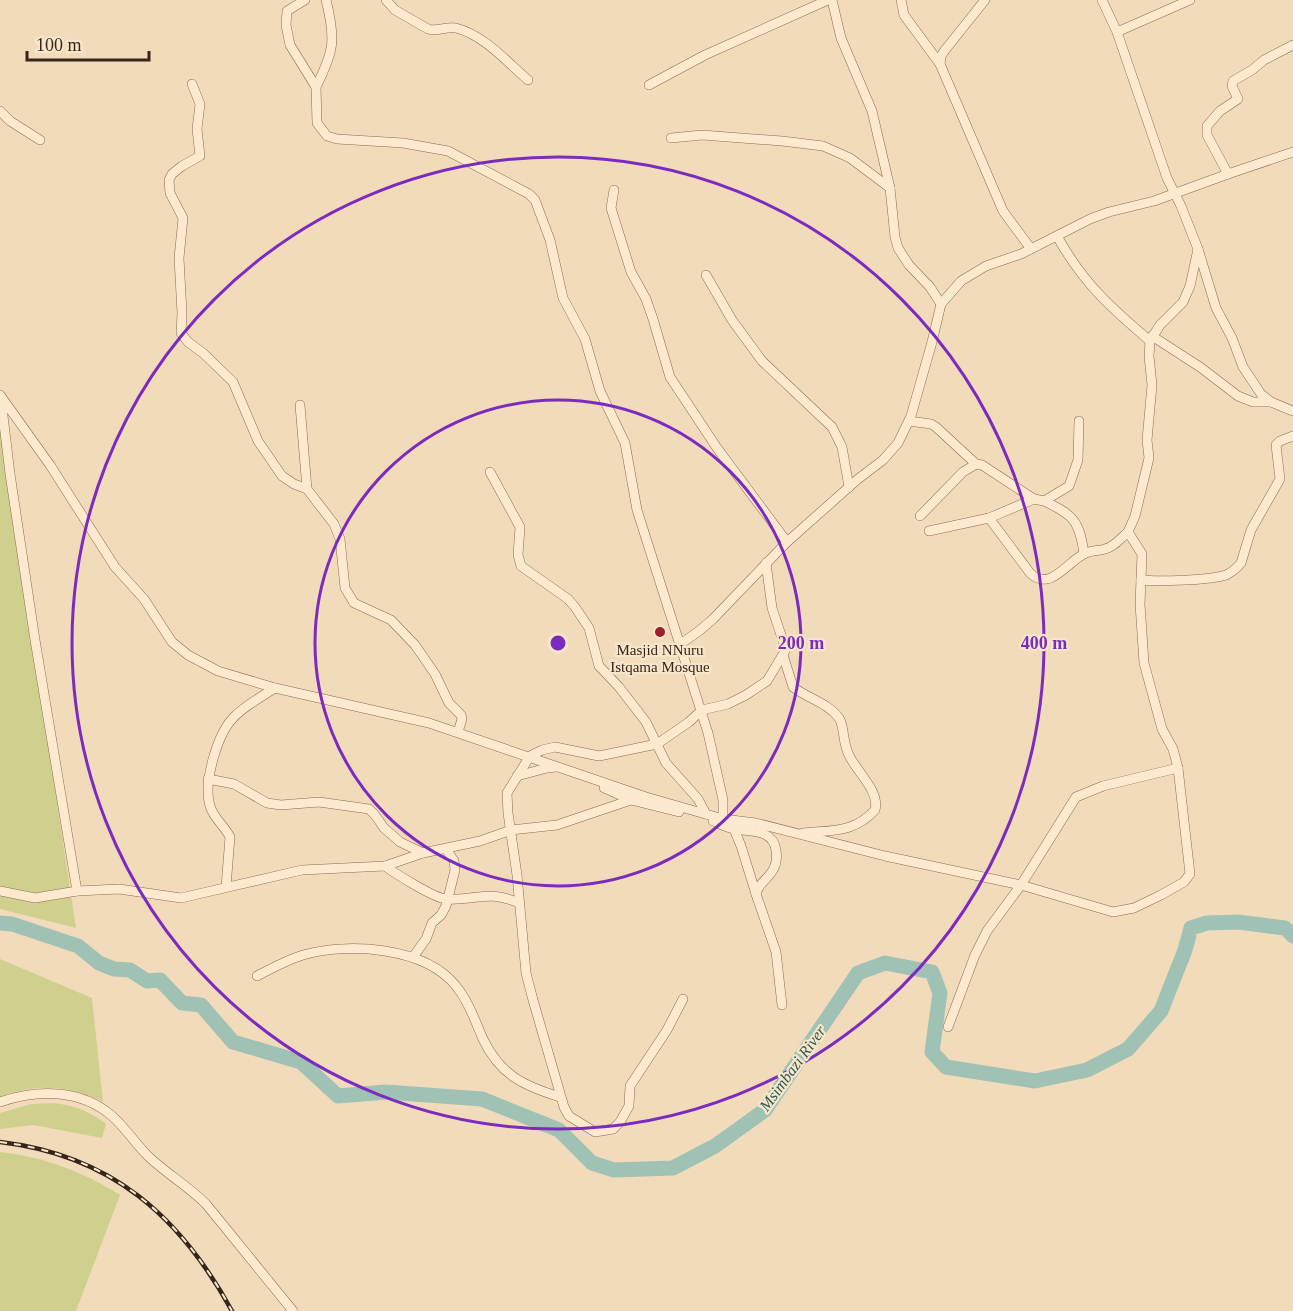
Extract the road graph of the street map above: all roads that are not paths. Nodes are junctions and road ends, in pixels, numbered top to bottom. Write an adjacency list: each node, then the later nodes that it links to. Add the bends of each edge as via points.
1 (305, 0): 15 (street, via 287,11 285,25 290,45)
2 (326, 0): 15 (street, via 333,50)
3 (386, 0): 12 (street, via 428,30 448,27 466,32)
4 (830, 0): 14 (street, via 705,55); 21 (street, via 841,38 872,111)
5 (901, 0): 11 (street, via 907,21)
6 (985, 0): 11 (street, via 945,50)
7 (1102, 0): 9 (street)
8 (1190, 0): 9 (street)
9 (1117, 32): 23 (street)
10 (1293, 45): 20 (street, via 1233,81 1238,99 1207,126 1207,135)
11 (940, 64): 25 (street, via 1004,211)
12 (528, 80)
13 (192, 84): 40 (street, via 200,104 196,129 200,156 172,174 168,188 183,218 179,258 181,333 233,382 258,441 282,476)
14 (649, 85)
15 (316, 87): 50 (street, via 317,123 327,136 448,151 535,200 550,240 563,298 585,339 600,391 625,443 637,510)
16 (0, 111): 18 (street)
17 (670, 138): 21 (street, via 702,135 823,146 850,158)
18 (40, 140)
19 (1293, 152): 20 (street)
20 (1228, 174): 23 (street)
21 (890, 188): 28 (street, via 898,248)
22 (614, 190): 46 (street, via 611,208 631,272 654,319 670,377)
23 (1175, 194): 24 (street, via 1109,212); 26 (street)
24 (1057, 236): 25 (street); 29 (street, via 1086,282)
25 (1031, 249): 28 (street, via 975,272 961,281)
26 (1198, 249): 29 (street, via 1184,302); 31 (street, via 1216,308 1242,367 1253,385)
27 (706, 275): 39 (street, via 762,361 832,427 842,447)
28 (941, 304): 34 (street)
29 (1151, 339): 31 (street, via 1200,367 1238,396 1253,402); 45 (street, via 1149,458)
30 (0, 395): 52 (street, via 115,567 144,599 172,642 218,671); 72 (street)
31 (1271, 402): 33 (street)
32 (300, 405): 40 (street)
33 (1293, 411)
34 (909, 421): 37 (street, via 936,427); 39 (street, via 898,443 883,460)
35 (1079, 421): 41 (street, via 1078,460 1071,482 1066,489)
36 (1293, 436): 49 (street, via 1276,445 1280,479 1254,525 1237,568 1218,576)
37 (976, 464): 41 (street); 42 (street)
38 (489, 472): 55 (street, via 520,527 521,566 575,607 589,628 599,666 646,722)
39 (849, 487): 46 (street)
40 (307, 489): 54 (street, via 337,532 348,595 354,603 391,620 416,645 449,703 461,715)
41 (1039, 500): 43 (street); 47 (street, via 1077,523)
42 (920, 516)
43 (990, 518): 44 (street); 47 (street, via 1035,578 1053,578)
44 (929, 531)
45 (1128, 532): 47 (street, via 1107,549); 49 (street, via 1142,555)
46 (787, 542): 48 (street)
47 (1084, 553)
48 (766, 563): 50 (street, via 713,619); 51 (street)
49 (1142, 580): 57 (street, via 1144,663 1162,729)
50 (679, 645): 53 (street)
51 (783, 655): 53 (street, via 760,686 728,704); 65 (street, via 793,687 839,718 845,747 876,800 874,810 859,825)
52 (275, 688): 54 (street); 59 (street, via 234,716 226,727)
53 (702, 710): 55 (street); 62 (street, via 723,800)
54 (458, 732): 56 (street)
55 (657, 744): 56 (street, via 599,756 555,747); 61 (street, via 666,763)
56 (530, 756): 58 (street); 61 (street)
57 (1178, 768): 69 (street, via 1103,786 1076,797); 69 (street, via 1190,874 1184,882 1134,908 1113,912)
58 (517, 776): 60 (street, via 556,767); 64 (street, via 506,800)
59 (208, 779): 67 (street, via 234,784 267,803 319,802 369,809 400,842); 70 (street, via 207,797 212,814 230,837)
60 (631, 800): 63 (street); 64 (street, via 557,825)
61 (706, 814): 62 (street)
62 (723, 819): 65 (street)
63 (734, 829): 73 (street); 73 (street, via 766,834 776,848 775,868)
64 (511, 830): 66 (street); 75 (street)
65 (794, 834): 69 (street)
66 (446, 849): 67 (street); 74 (street, via 455,870)
67 (423, 853): 68 (street)
68 (385, 866): 70 (street, via 310,869); 74 (street)
69 (1021, 885): 80 (street, via 987,931)
70 (226, 887): 72 (street, via 181,898 119,889)
71 (0, 891): 72 (street, via 35,898)
72 (77, 891)
73 (756, 894): 79 (street, via 776,952)
74 (448, 899): 75 (street, via 492,895); 76 (street)
75 (519, 903): 81 (street, via 526,973)
76 (413, 957): 77 (street, via 365,950 321,952 285,962); 81 (street, via 445,974 458,988 485,1042 511,1077)
77 (257, 976)
78 (682, 999): 81 (street, via 667,1030 630,1086 629,1107 613,1129 587,1129 569,1116)
79 (782, 1005)
80 (948, 1027)
81 (560, 1097)
82 (0, 1102): 83 (street, via 30,1094 70,1095 85,1099 113,1117 147,1155 206,1204)
83 (293, 1311)

